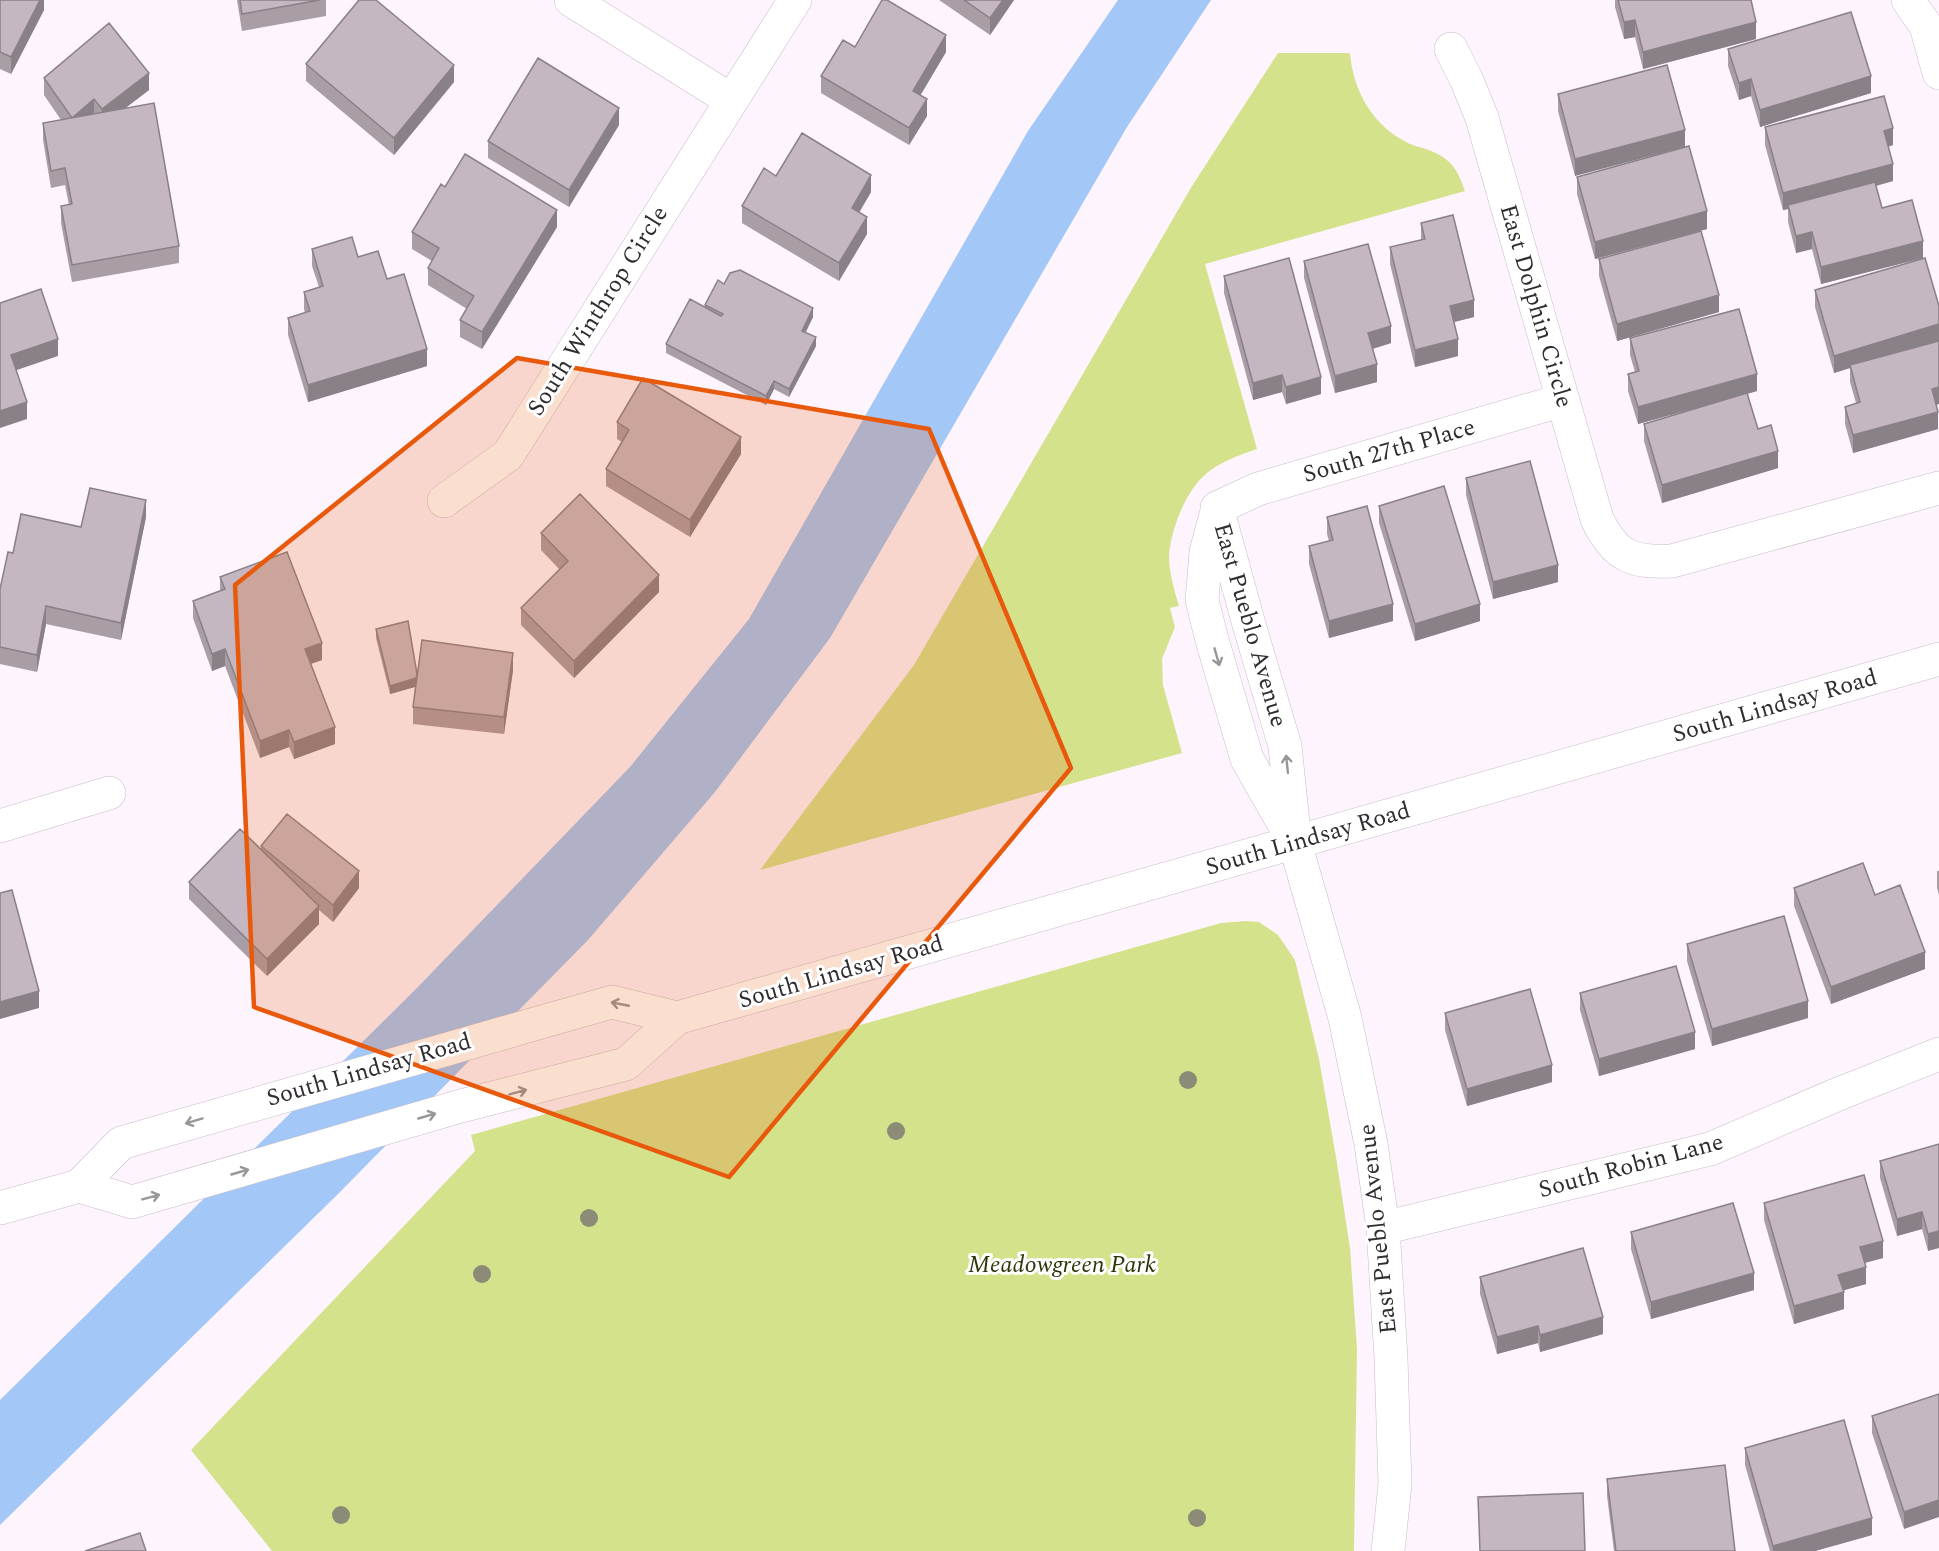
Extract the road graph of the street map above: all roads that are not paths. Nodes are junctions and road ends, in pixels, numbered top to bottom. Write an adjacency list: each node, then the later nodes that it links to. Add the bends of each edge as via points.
1 (571, 0): 6 (street)
2 (795, 0): 6 (street, South Winthrop Circle)
3 (1908, 0): 5 (street, via 1926,26)
4 (1451, 49): 7 (street, East Dolphin Circle, via 1482,118)
5 (1939, 73)
6 (730, 100): 9 (street, South Winthrop Circle, via 508,455)
7 (1563, 400): 8 (street, East Dolphin Circle, via 1604,534 1628,557 1642,561 1672,561); 10 (street, South 27th Place, via 1258,489)
8 (1939, 488)
9 (444, 501)
10 (1217, 508): 14 (street, East Pueblo Avenue, via 1206,552 1205,610 1247,759)
11 (1939, 659): 14 (street, South Lindsay Road)
12 (110, 793): 13 (street)
13 (0, 826)
14 (1295, 843): 15 (street, South Lindsay Road); 19 (street, East Pueblo Avenue, via 1345,1018 1371,1144)
15 (677, 1018): 17 (street, South Lindsay Road, one-way to 15, via 132,1202 461,1106 626,1064); 17 (street, South Lindsay Road, one-way to 17, via 612,1002 121,1143)
16 (1939, 1054): 19 (street, South Robin Lane, via 1710,1149)
17 (79, 1186): 18 (street)
18 (0, 1208)
19 (1383, 1228): 20 (street, East Pueblo Avenue, via 1395,1484)
20 (1388, 1551)

